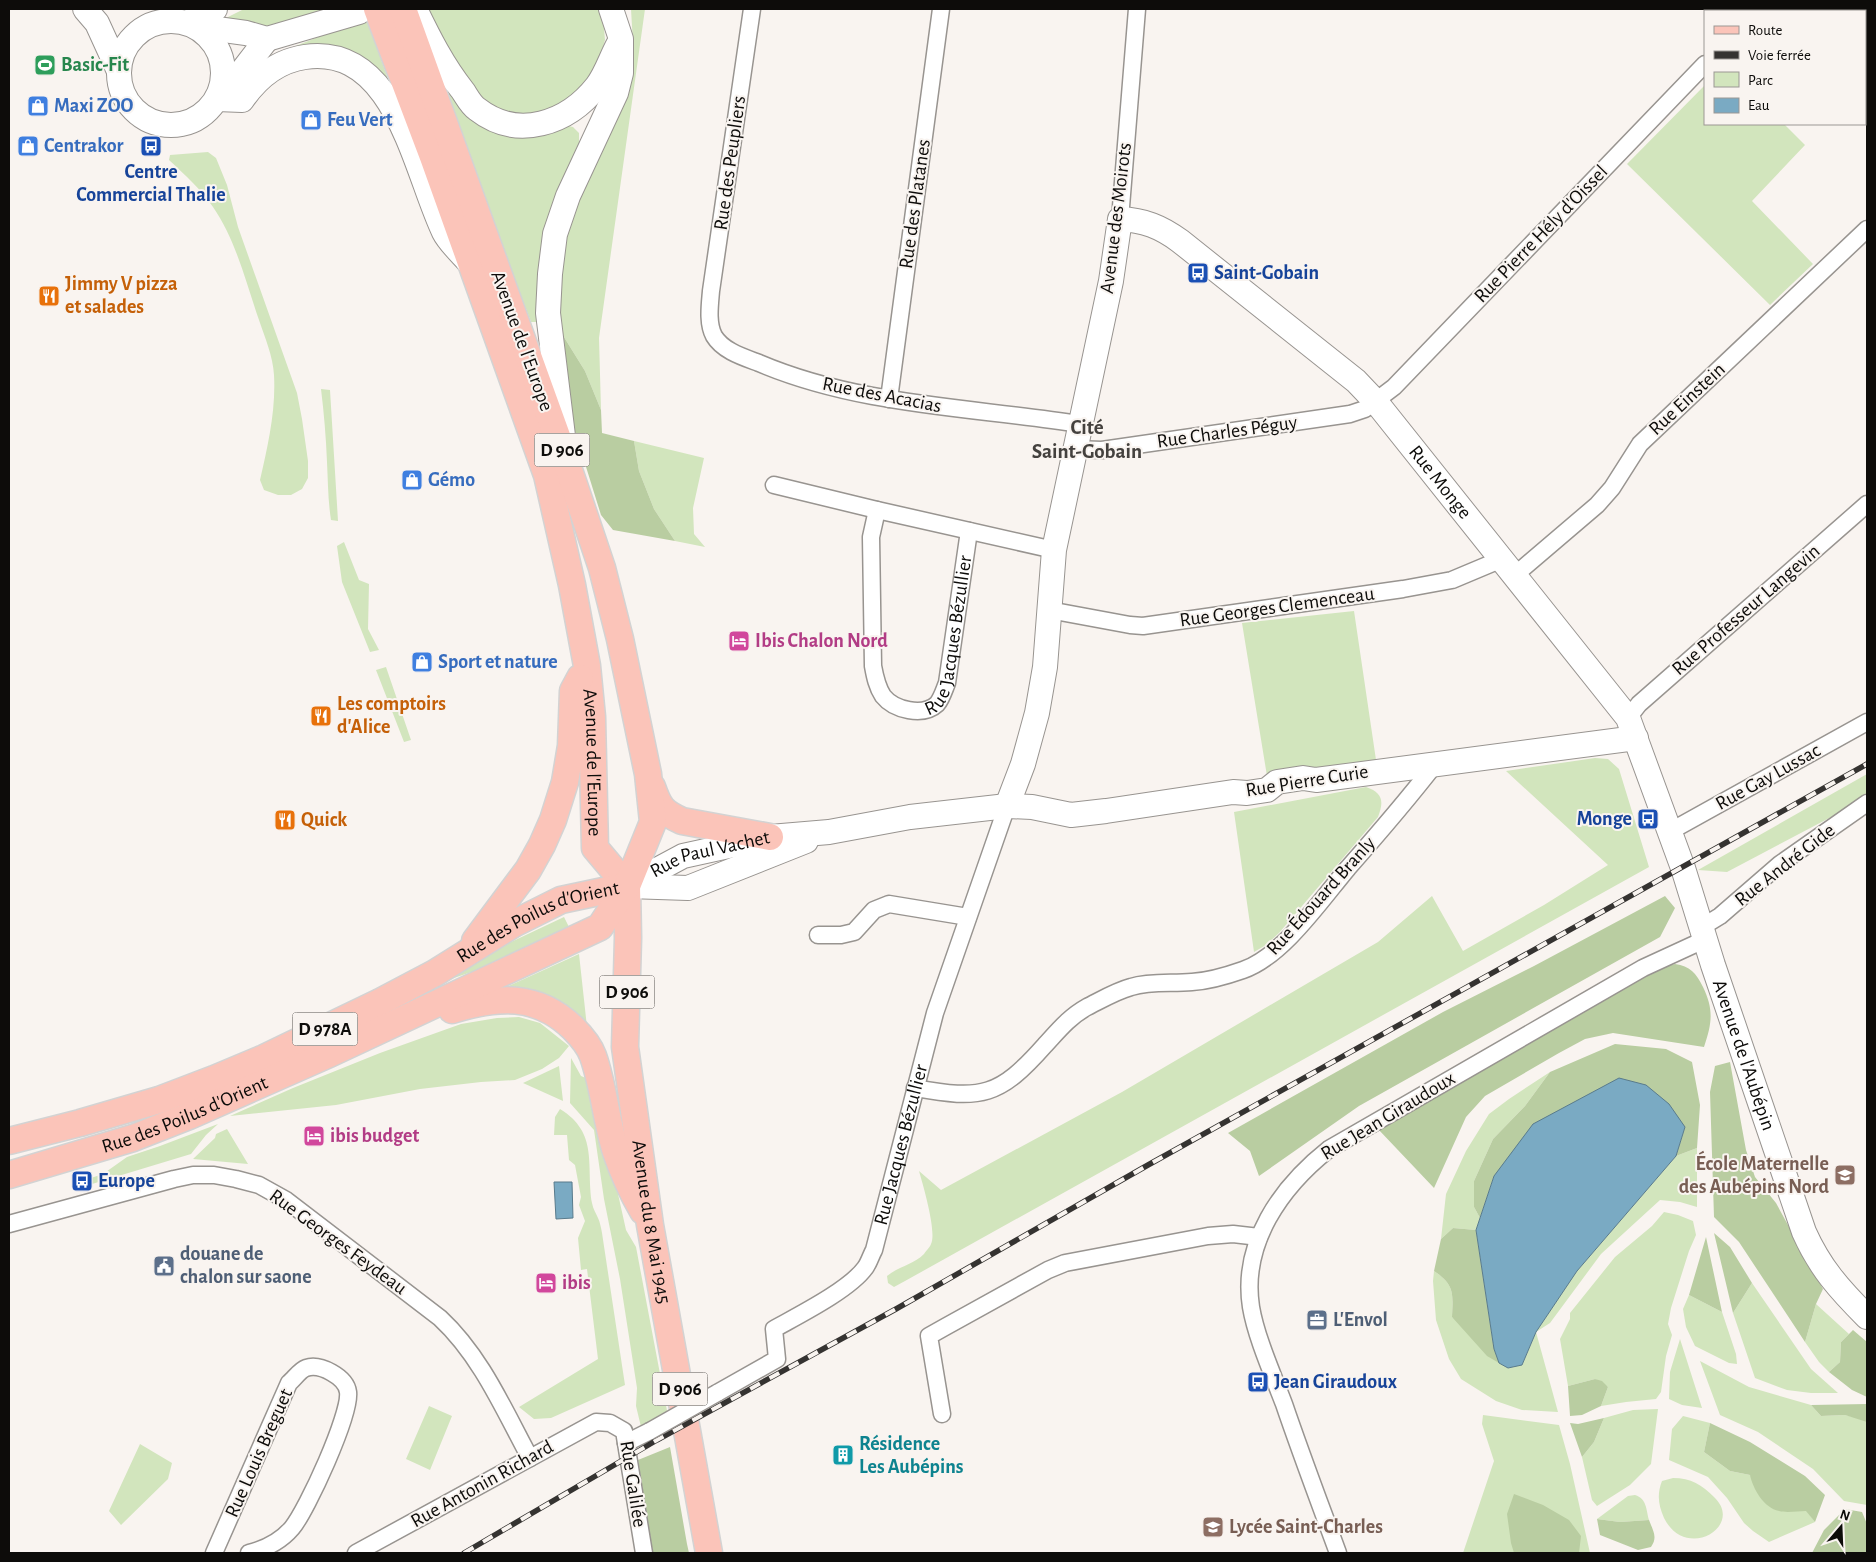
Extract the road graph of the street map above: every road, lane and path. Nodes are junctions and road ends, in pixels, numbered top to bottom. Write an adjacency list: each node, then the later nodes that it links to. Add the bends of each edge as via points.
1 (85, 9): 13 (street, via 97,23)
2 (215, 9): 9 (street)
3 (611, 9): 11 (street)
4 (623, 9): 11 (street)
5 (752, 9): 18 (street, Rue des Peupliers, via 711,290)
6 (941, 9): 19 (street, Rue des Platanes)
7 (1137, 9): 15 (street, Avenue des Moirots)
8 (395, 15): 10 (street); 11 (street, via 430,42 448,73 476,109 496,120 516,125 554,121 587,99 599,84); 17 (main road, Avenue de l'Europe / D 906); 23 (main road, Avenue de l'Europe / D 906)
9 (175, 20): 10 (street); 13 (street, via 151,24 138,31 121,55); 14 (street, via 205,33 214,43 223,67)
10 (266, 39): 14 (street, via 243,70)
11 (621, 39): 23 (street, via 621,73 616,94 568,196 555,234 548,313)
12 (1704, 65): 20 (street, Rue Pierre Hély d'Oissel)
13 (118, 69): 14 (street, via 126,101 145,119 159,124 173,125 199,117)
14 (218, 95): 17 (street, via 242,100 264,74 295,58 327,56 357,68 387,97 399,118 445,234)
15 (1120, 218): 20 (street, Rue Monge, via 1154,225 1180,241 1356,380); 21 (street, Avenue des Moirots, via 1111,281)
16 (1867, 229): 29 (street, Rue Einstein, via 1640,444 1612,488 1596,505)
17 (473, 268): 31 (main road, Avenue de l'Europe / D 906, via 547,475)
18 (710, 318): 19 (street, Rue des Acacias, via 714,335 723,346 740,356 806,380)
19 (890, 399): 21 (street, Rue des Acacias)
20 (1376, 402): 22 (street, Rue Charles Péguy, via 1350,414 1102,450); 29 (street, Rue Monge)
21 (1080, 424): 22 (street, Rue Jacques Bézullier)
22 (1074, 449): 28 (street, Rue Jacques Bézullier)
23 (567, 464): 35 (main road, Avenue de l'Europe / D 906, via 602,568)
24 (774, 485): 26 (street, Rue Jacques Bézullier)
25 (1867, 504): 33 (street, Rue Professeur Langevin, via 1639,704)
26 (877, 510): 27 (street, Rue Jacques Bézullier); 27 (street, Rue Jacques Bézullier, via 871,538 873,666 878,686 888,702 910,711 929,709 942,698)
27 (969, 531): 28 (street, Rue Jacques Bézullier)
28 (1054, 550): 30 (street, Rue Jacques Bézullier)
29 (1509, 567): 30 (street, Rue Georges Clemenceau, via 1403,589 1143,626); 33 (street, Rue Monge)
30 (1049, 610): 37 (street, Rue Jacques Bézullier, via 1046,667 1038,712)
31 (587, 666): 41 (main road, Avenue de l'Europe / D 906, via 592,717 595,848); 45 (main road, via 573,691 571,746 565,782 553,820 528,870)
32 (1867, 722): 39 (street, Rue Gay Lussac)
33 (1632, 728): 34 (street, Rue Pierre Curie, via 1567,748); 39 (street, Rue Monge)
34 (1436, 763): 37 (street, Rue Pierre Curie, via 1316,780 1303,778 1277,782 1267,790 1070,815 1032,807); 47 (street, Rue Édouard Branly, via 1314,909 1269,956 1223,977 1132,986 1108,996 1084,1008 1062,1025 1012,1080 993,1089 960,1095)
35 (648, 774): 40 (main road, via 658,804 670,816); 41 (main road, Avenue de l'Europe / D 906, via 653,822)
36 (1867, 803): 43 (street, Rue André Gide, via 1780,864)
37 (1007, 806): 38 (street, Rue Paul Vachet, via 910,817); 42 (street, Rue Jacques Bézullier)
38 (828, 832): 40 (street, Rue Paul Vachet); 41 (street, Rue Paul Vachet, via 688,888)
39 (1669, 832): 43 (street, Avenue de l'Aubépin)
40 (770, 837): 41 (street, Rue Paul Vachet, via 683,856)
41 (627, 886): 45 (main road, Rue des Poilus d'Orient / D 978A, via 561,900); 46 (main road, Rue des Poilus d'Orient / D 978A, via 600,927); 51 (main road, Avenue du 8 Mai 1945 / D 906, via 625,1047)
42 (968, 917): 44 (street, via 889,904 874,910 854,932); 47 (street, Rue Jacques Bézullier, via 935,1013)
43 (1704, 933): 52 (street, Rue Jean Giraudoux, via 1329,1149 1292,1182); 53 (street, Avenue de l'Aubépin, via 1804,1232 1828,1276)
44 (818, 935)
45 (465, 953): 48 (main road, Rue des Poilus d'Orient / D 978A, via 380,1002 214,1079 159,1100)
46 (386, 1028): 49 (main road, Rue des Poilus d'Orient / D 978A, via 255,1088 133,1138); 51 (main road, via 479,1001 512,999 535,1004 556,1014 582,1036 592,1054 615,1151 627,1183)
47 (916, 1088): 56 (street, Rue Jacques Bézullier, bridge, via 874,1250 865,1268 820,1303 774,1329 777,1359)
48 (9, 1141)
49 (9, 1175)
50 (9, 1224): 57 (street, Rue Georges Feydeau, via 193,1176 221,1176 259,1185 316,1221 454,1331 482,1370)
51 (650, 1225): 62 (main road, Avenue du 8 Mai 1945 / D 906)
52 (1259, 1237): 54 (street, via 1208,1236 1064,1263 937,1331 929,1336); 63 (street, Rue Jean Giraudoux, via 1249,1284 1251,1308)
53 (1867, 1318)
54 (942, 1414)
55 (610, 1423): 56 (street, Rue Galilée, via 624,1431); 57 (street, Rue Antonin Richard, via 596,1422)
56 (626, 1443): 61 (street, Rue Galilée)
57 (530, 1458): 60 (street, Rue Antonin Richard)
58 (214, 1553): 59 (street, Rue Louis Breguet, via 289,1383 304,1368 314,1366 330,1371 348,1390 340,1428 292,1528 279,1540)
59 (250, 1553)
60 (356, 1553)
61 (644, 1553)
62 (709, 1553)
63 (1338, 1553)

